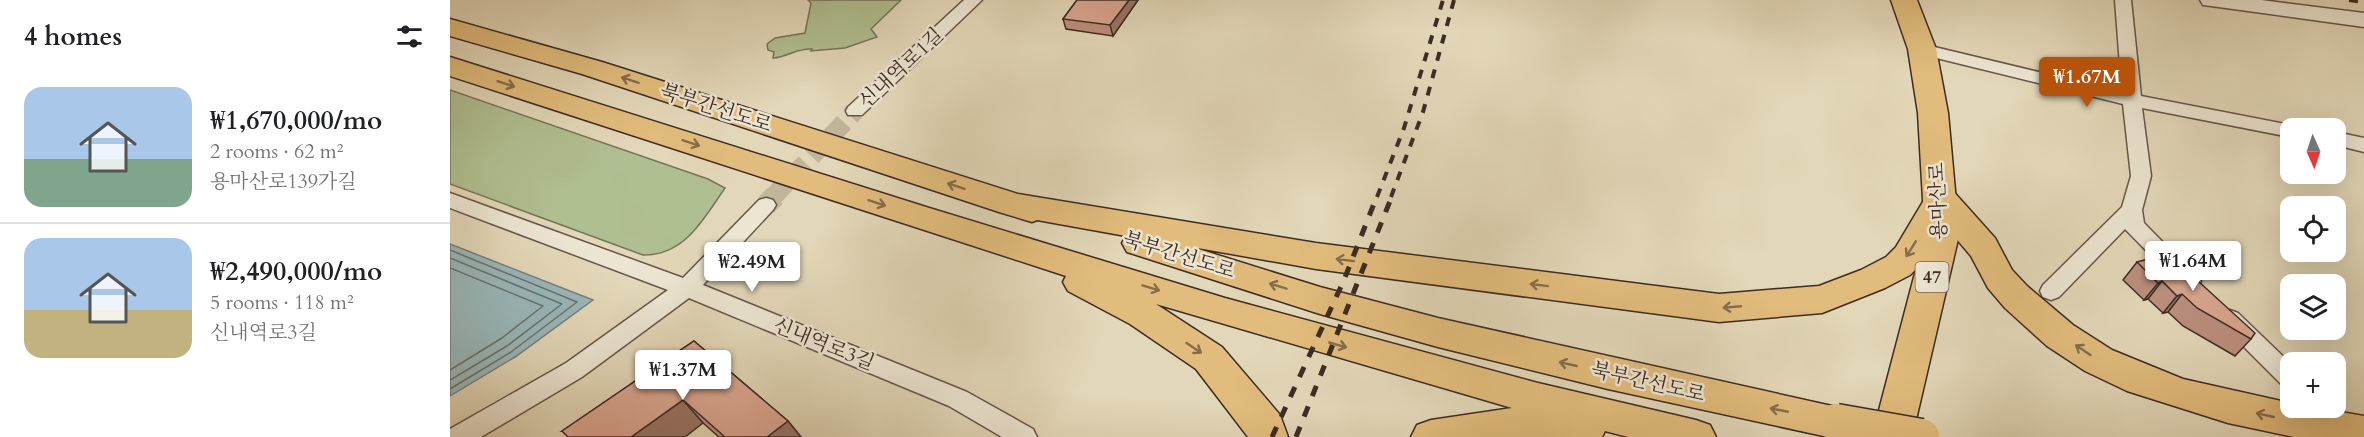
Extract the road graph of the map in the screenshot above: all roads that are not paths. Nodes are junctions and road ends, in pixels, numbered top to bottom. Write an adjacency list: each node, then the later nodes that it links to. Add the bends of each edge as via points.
1 (974, 0): 10 (street, 신내역로1길)
2 (1904, 0): 7 (main road, 용마산로 / 47)
3 (2123, 0): 9 (street)
4 (2211, 0): 5 (street)
5 (2364, 20)
6 (450, 27): 16 (main road, 북부간선도로, one-way to 6, via 592,68)
7 (1922, 49): 9 (street); 14 (main road, 용마산로 / 47)
8 (450, 66): 19 (main road, 북부간선도로, one-way to 19)
9 (2132, 100): 11 (street); 18 (street, via 2141,176)
10 (855, 111)
11 (2280, 129)
12 (2346, 142): 13 (street)
13 (2364, 145)
14 (1941, 198): 16 (main road, one-way to 16, via 1908,256 1873,279 1822,299 1719,308 1316,256); 23 (main road, one-way to 14, via 2288,420 2173,394 2102,363 2026,307 2000,279 1981,244); 29 (main road, 용마산로 / 47, via 1941,246)
15 (450, 200): 20 (street, 신내역로3길)
16 (1011, 204): 30 (main road, 북부간선도로, one-way to 16, bridge, via 1678,390 1379,317)
17 (766, 206): 20 (street)
18 (2132, 210): 21 (street); 22 (street, via 2134,226)
19 (995, 240): 24 (main road, 북부간선도로, one-way to 24, via 1301,335 1520,396); 27 (main road, one-way to 27, via 1143,314 1209,357 1266,427)
20 (687, 288): 25 (street, via 574,370); 26 (street, 신내역로3길, via 958,399)
21 (2051, 291)
22 (2280, 368)
23 (2364, 432)
24 (1682, 434): 28 (main road, via 1506,424)
25 (459, 437)
26 (1024, 437)
27 (1268, 437)
28 (1431, 437)
29 (1892, 437)
30 (1921, 437)

